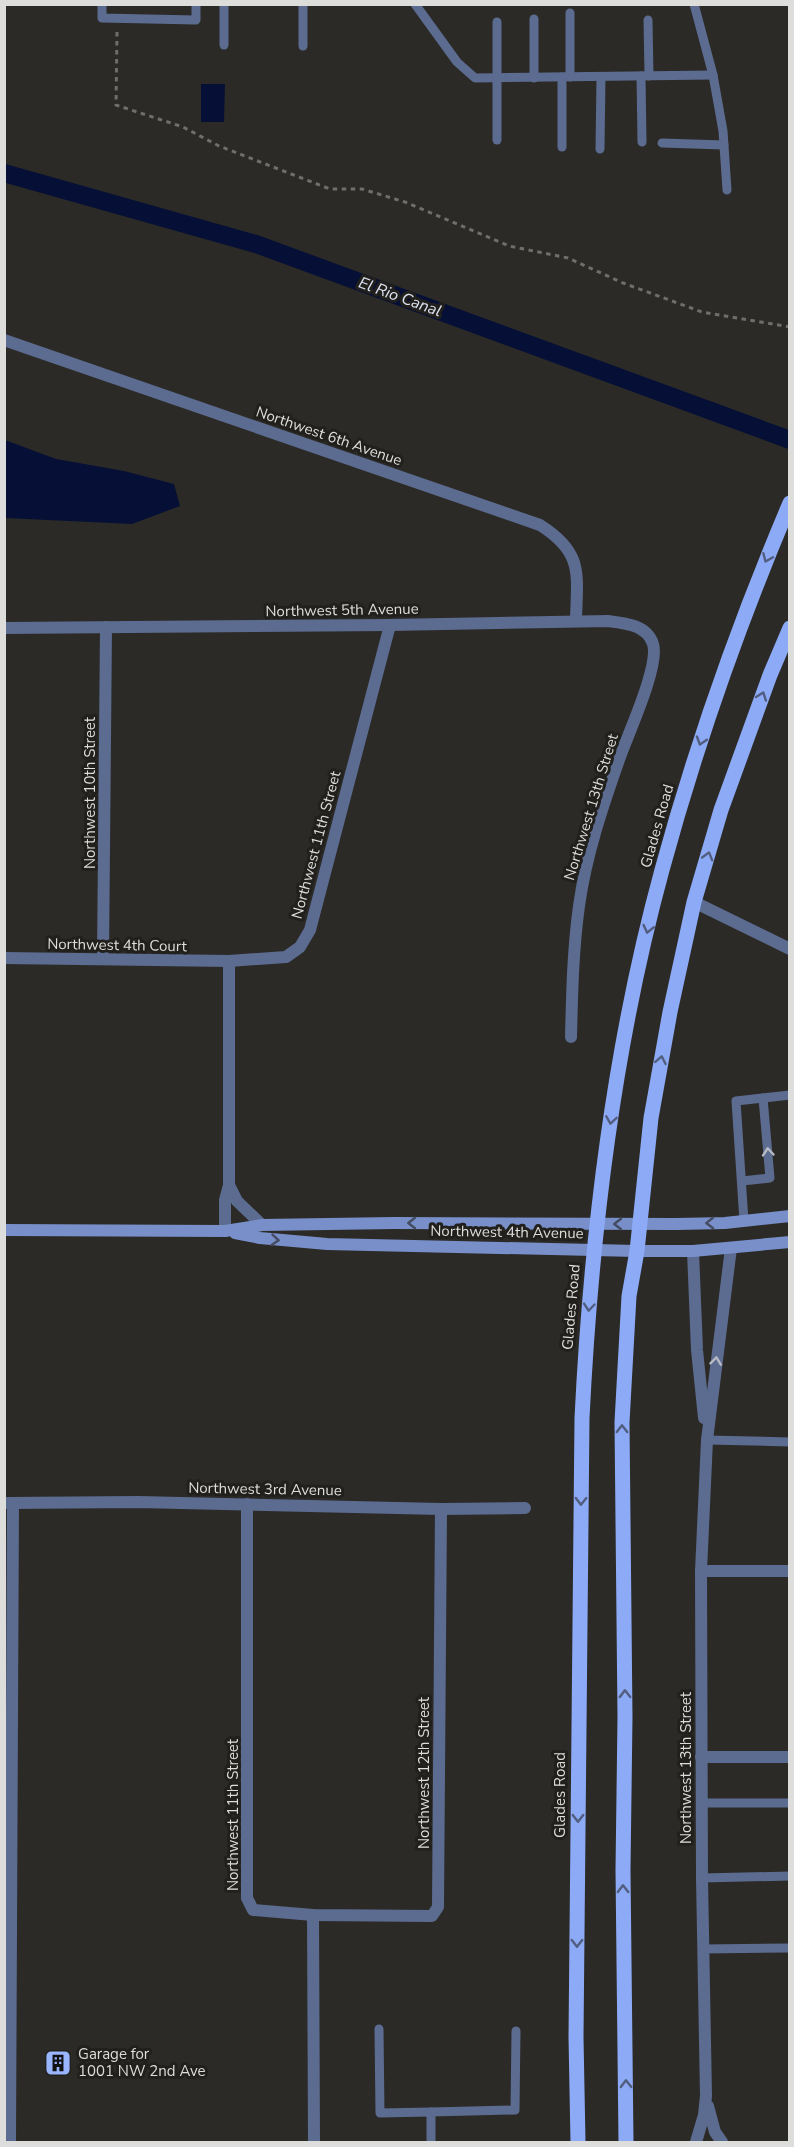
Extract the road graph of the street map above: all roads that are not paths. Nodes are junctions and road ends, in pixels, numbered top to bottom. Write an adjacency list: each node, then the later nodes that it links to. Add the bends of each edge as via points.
1 (102, 4): 2 (lane, via 102,18 196,20)
2 (196, 4)
3 (224, 4): 11 (lane)
4 (303, 4): 12 (lane)
5 (415, 4): 17 (lane, via 457,62 475,78)
6 (694, 4): 13 (lane)
7 (570, 13): 15 (lane)
8 (534, 20): 18 (lane)
9 (648, 20): 14 (lane)
10 (497, 22): 17 (lane)
11 (224, 45)
12 (303, 46)
13 (713, 75): 14 (lane); 22 (lane)
14 (645, 76): 16 (lane); 20 (lane)
15 (566, 77): 16 (lane); 18 (lane); 23 (lane)
16 (601, 77): 24 (lane)
17 (497, 78): 18 (lane); 19 (lane)
18 (534, 78)
19 (497, 140)
20 (642, 142)
21 (663, 143): 22 (lane)
22 (724, 145): 25 (lane)
23 (562, 147)
24 (600, 149)
25 (727, 190)
26 (4, 340): 28 (street, Northwest 6th Avenue, via 540,525 556,535 571,553 577,570)
27 (789, 504): 46 (main road, Glades Road, one-way to 46, via 727,661 662,872 626,1035)
28 (576, 620): 29 (street, Northwest 5th Avenue); 33 (street, Northwest 5th Avenue, via 631,623 646,632 654,646)
29 (390, 625): 30 (street, Northwest 5th Avenue); 38 (street, Northwest 11th Street, via 310,930 300,947 286,957)
30 (106, 627): 31 (street, Northwest 5th Avenue); 37 (street, Northwest 10th Street)
31 (4, 628)
32 (787, 639): 34 (main road, one-way to 32, via 720,810)
33 (652, 661): 39 (street, Northwest 13th Street, via 587,865 572,969)
34 (694, 902): 35 (street); 47 (main road, one-way to 34, via 659,1069)
35 (789, 949)
36 (4, 958): 37 (street, Northwest 4th Court)
37 (104, 959): 38 (street, Northwest 4th Court)
38 (229, 962): 43 (street)
39 (571, 1037)
40 (789, 1095): 41 (lane)
41 (763, 1098): 42 (lane, via 736,1101); 42 (lane, one-way to 41, via 770,1178)
42 (741, 1181): 45 (lane)
43 (229, 1185): 48 (street, via 237,1201); 50 (street)
44 (789, 1216): 45 (street, Northwest 4th Avenue)
45 (744, 1221): 47 (street, Northwest 4th Avenue, one-way to 47)
46 (596, 1224): 47 (street, Northwest 4th Avenue, one-way to 46); 48 (street, Northwest 4th Avenue, one-way to 48); 52 (main road, Glades Road)
47 (639, 1224): 54 (main road)
48 (262, 1225): 50 (street, Northwest 4th Avenue)
49 (4, 1230): 50 (street, Northwest 4th Avenue)
50 (225, 1231): 52 (street, Northwest 4th Avenue, one-way to 52, via 327,1244)
51 (789, 1242): 53 (street, Northwest 4th Avenue)
52 (594, 1248): 54 (street, Northwest 4th Avenue); 80 (main road, Glades Road, one-way to 80, via 582,1418)
53 (731, 1248): 55 (street, Northwest 4th Avenue); 56 (street, Northwest 13th Street, one-way to 53)
54 (636, 1251): 55 (street, Northwest 4th Avenue); 81 (main road, one-way to 54, via 622,1422 629,1296)
55 (693, 1251): 56 (street, Northwest 13th Street)
56 (707, 1440): 57 (lane); 62 (street, Northwest 13th Street)
57 (789, 1442)
58 (9, 1503): 59 (street, Northwest 3rd Avenue); 77 (street)
59 (247, 1503): 61 (street, Northwest 3rd Avenue); 70 (street, Northwest 11th Street, via 248,1898 253,1910)
60 (525, 1508): 61 (street, Northwest 3rd Avenue)
61 (441, 1509): 70 (street, Northwest 12th Street, via 438,1907 432,1916)
62 (701, 1571): 63 (street); 64 (street, Northwest 13th Street)
63 (789, 1571)
64 (702, 1757): 65 (street); 66 (street, Northwest 13th Street)
65 (789, 1757)
66 (702, 1803): 67 (lane); 69 (street, Northwest 13th Street)
67 (789, 1803)
68 (789, 1876): 69 (lane)
69 (702, 1878): 71 (street, Northwest 13th Street)
70 (313, 1916): 78 (street)
71 (703, 1948): 72 (lane); 75 (street, Northwest 13th Street)
72 (789, 1948)
73 (379, 2029): 76 (lane, via 380,2113)
74 (516, 2031): 76 (lane, via 516,2110)
75 (706, 2096): 82 (street, Northwest 13th Street); 83 (street, Northwest 13th Street)
76 (431, 2112): 79 (lane)
77 (10, 2142)
78 (314, 2142)
79 (430, 2142)
80 (578, 2142)
81 (626, 2142)
82 (696, 2142)
83 (722, 2142)

